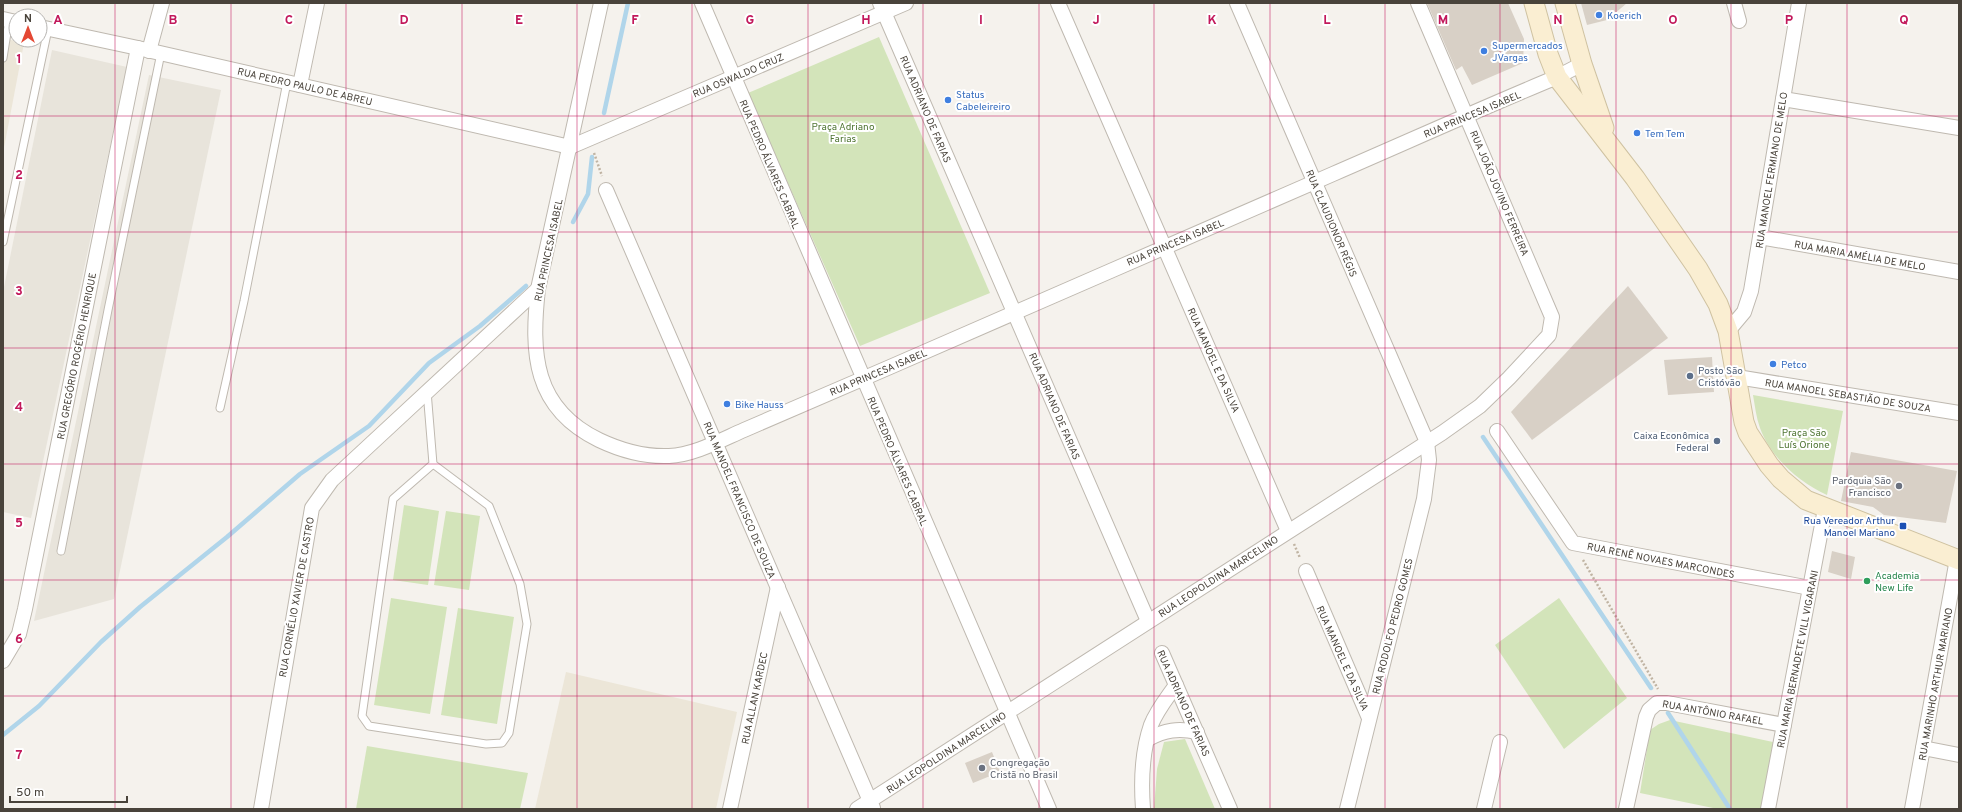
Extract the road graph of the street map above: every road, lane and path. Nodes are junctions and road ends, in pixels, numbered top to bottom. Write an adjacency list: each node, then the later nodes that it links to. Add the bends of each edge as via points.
1 (162, 3): 18 (street, RUA GREGÓRIO ROGÉRIO HENRIQUE)
2 (317, 3): 23 (street)
3 (601, 3): 29 (street, RUA PRINCESA ISABEL)
4 (702, 3): 21 (street, RUA PEDRO ÁLVARES CABRAL)
5 (906, 3): 13 (street, RUA OSWALDO CRUZ)
6 (1058, 3): 34 (street, RUA MANOEL E DA SILVA)
7 (1237, 3): 30 (street, RUA CLAUDIONOR RÉGIS)
8 (1418, 3): 25 (street, RUA JOÃO JOVINO FERREIRA)
9 (1534, 3): 22 (main road)
10 (1565, 3): 20 (main road)
11 (1734, 3): 14 (street)
12 (1799, 3): 24 (street, RUA MANOEL FERMIANO DE MELO)
13 (882, 8): 21 (street, RUA OSWALDO CRUZ); 37 (street, RUA ADRIANO DE FARIAS)
14 (1739, 21)
15 (8, 26): 19 (lane)
16 (48, 29): 18 (street, RUA PEDRO PAULO DE ABREU)
17 (40, 48): 33 (lane)
18 (149, 51): 23 (street, RUA PEDRO PAULO DE ABREU); 52 (lane, via 108,310); 59 (street, RUA GREGÓRIO ROGÉRIO HENRIQUE, via 25,609 19,634)
19 (3, 58)
20 (1582, 64): 22 (street, RUA PRINCESA ISABEL); 28 (main road)
21 (733, 77): 27 (street, RUA OSWALDO CRUZ); 41 (street, RUA PEDRO ÁLVARES CABRAL)
22 (1557, 77): 25 (street, RUA PRINCESA ISABEL); 28 (main road)
23 (293, 83): 29 (street, RUA PEDRO PAULO DE ABREU); 43 (lane)
24 (1783, 99): 26 (street); 32 (street, RUA MANOEL FERMIANO DE MELO)
25 (1467, 116): 30 (street, RUA PRINCESA ISABEL); 38 (street, RUA JOÃO JOVINO FERREIRA)
26 (1959, 128)
27 (589, 139): 29 (street, RUA OSWALDO CRUZ); 31 (path)
28 (1608, 141): 39 (main road, via 1698,269 1718,304)
29 (570, 147): 36 (street, RUA PRINCESA ISABEL)
30 (1315, 182): 34 (street, RUA PRINCESA ISABEL); 47 (street, RUA CLAUDIONOR RÉGIS)
31 (606, 190): 46 (street, RUA MANOEL FRANCISCO DE SOUZA)
32 (1760, 238): 35 (street, RUA MARIA AMÉLIA DE MELO); 39 (street, RUA MANOEL FERMIANO DE MELO, via 1751,291 1744,312)
33 (3, 242)
34 (1164, 246): 37 (street, RUA PRINCESA ISABEL); 50 (street, RUA MANOEL E DA SILVA)
35 (1959, 272)
36 (538, 289): 42 (street, RUA CORNÉLIO XAVIER DE CASTRO); 46 (street, RUA PRINCESA ISABEL, via 534,322 537,360 548,392 564,417 576,427 612,446 649,455 677,456)
37 (1014, 313): 41 (street, RUA PRINCESA ISABEL); 57 (street, RUA ADRIANO DE FARIAS)
38 (1552, 317): 47 (street, RUA LEOPOLDINA MARCELINO, via 1549,335 1509,378 1480,406)
39 (1728, 331): 40 (main road)
40 (1737, 377): 44 (street, RUA MANOEL SEBASTIÃO DE SOUZA); 49 (main road, via 1744,422 1759,452 1781,479 1806,500)
41 (863, 379): 46 (street, RUA PRINCESA ISABEL); 62 (street, RUA PEDRO ÁLVARES CABRAL)
42 (428, 391): 48 (lane); 71 (street, RUA CORNÉLIO XAVIER DE CASTRO, via 332,480 312,508)
43 (220, 408)
44 (1959, 413)
45 (1497, 431): 51 (street, RUA RENÊ NOVAES MARCONDES)
46 (715, 442): 55 (street, RUA MANOEL FRANCISCO DE SOUZA)
47 (1427, 442): 50 (street, RUA LEOPOLDINA MARCELINO); 63 (street, RUA RODOLFO PEDRO GOMES, via 1429,460 1424,499)
48 (433, 464): 48 (lane, via 489,506 520,584 527,624 509,733 502,743 486,744 369,726 362,716 393,499)
49 (1826, 509): 53 (main road); 56 (street, RUA MARIA BERNADETE VILL VIGARANI)
50 (1288, 531): 54 (path); 57 (street, RUA LEOPOLDINA MARCELINO)
51 (1573, 543): 56 (street, RUA RENÊ NOVAES MARCONDES); 61 (path)
52 (62, 551)
53 (1958, 559): 68 (street, RUA MARINHO ARTHUR MARIANO)
54 (1306, 571): 63 (street, RUA MANOEL E DA SILVA)
55 (778, 587): 70 (street, RUA MANOEL FRANCISCO DE SOUZA); 72 (street, RUA ALLAN KARDEC)
56 (1810, 588): 64 (street, RUA MARIA BERNADETE VILL VIGARANI)
57 (1148, 621): 62 (street, RUA LEOPOLDINA MARCELINO)
58 (1162, 653): 60 (street, RUA ADRIANO DE FARIAS)
59 (3, 661)
60 (1176, 686): 65 (street, RUA ADRIANO DE FARIAS); 66 (street, via 1157,713)
61 (1667, 703): 64 (street, RUA ANTÔNIO RAFAEL); 79 (street, RUA ANTÔNIO RAFAEL, via 1657,703 1646,717)
62 (1006, 713): 70 (street, RUA LEOPOLDINA MARCELINO); 74 (street, RUA PEDRO ÁLVARES CABRAL)
63 (1370, 718): 77 (street, RUA RODOLFO PEDRO GOMES)
64 (1784, 725): 80 (street, RUA MARIA BERNADETE VILL VIGARANI)
65 (1196, 732): 66 (street, via 1184,729 1168,730); 76 (street, RUA ADRIANO DE FARIAS)
66 (1148, 739): 75 (street, via 1142,791)
67 (1500, 742): 78 (street)
68 (1923, 748): 69 (street); 81 (street, RUA MARINHO ARTHUR MARIANO)
69 (1959, 755)
70 (872, 805): 73 (street, RUA LEOPOLDINA MARCELINO)
71 (261, 809)
72 (730, 809)
73 (858, 809)
74 (1049, 809)
75 (1143, 809)
76 (1230, 809)
77 (1347, 809)
78 (1484, 809)
79 (1626, 809)
80 (1768, 809)
81 (1912, 809)

